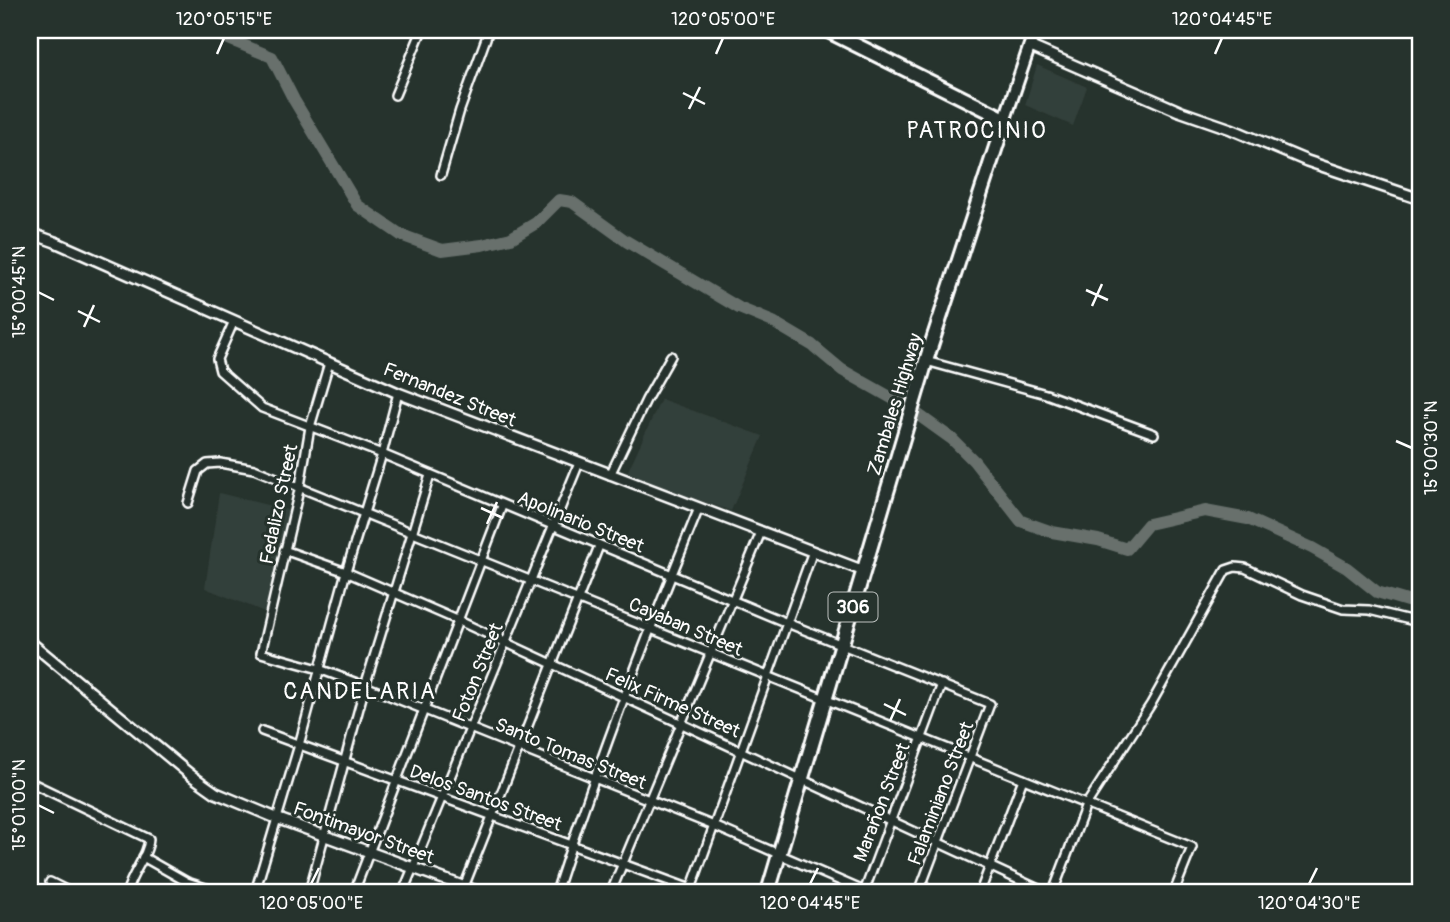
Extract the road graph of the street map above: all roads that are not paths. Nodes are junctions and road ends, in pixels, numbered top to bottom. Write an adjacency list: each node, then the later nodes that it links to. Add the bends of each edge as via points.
1 (422, 30): 6 (street)
2 (489, 30): 8 (street)
3 (826, 30): 7 (main road)
4 (1035, 30): 5 (main road)
5 (1029, 46): 7 (main road); 9 (street, via 1179,111)
6 (396, 95)
7 (1005, 119): 13 (main road, Zambales Highway / 306)
8 (441, 175)
9 (1420, 199)
10 (30, 233): 11 (street, Fernandez Street)
11 (234, 321): 14 (street, Fernandez Street); 16 (street, Apolinario Street, via 217,359 220,371 262,408)
12 (671, 356): 21 (street)
13 (926, 361): 17 (street, via 1046,394); 34 (main road, Zambales Highway / 306)
14 (329, 363): 15 (street, Fernandez Street); 16 (street, Fedalizo Street)
15 (398, 393): 18 (street); 19 (street, Fernandez Street)
16 (310, 427): 18 (street, Apolinario Street); 22 (street, Fedalizo Street)
17 (1154, 434)
18 (382, 454): 20 (street, Apolinario Street); 26 (street)
19 (579, 463): 21 (street, Fernandez Street); 27 (street, Foton Street)
20 (430, 475): 24 (street, Apolinario Street); 29 (street)
21 (610, 475): 25 (street, Fernandez Street)
22 (300, 486): 23 (street, Cayaban Street, via 246,467 207,464 198,471); 26 (street, Cayaban Street); 31 (street, Fedalizo Street)
23 (188, 503)
24 (502, 506): 27 (street, Apolinario Street); 33 (street)
25 (699, 508): 28 (street, Fernandez Street); 36 (street)
26 (363, 514): 29 (street, Cayaban Street); 35 (street)
27 (553, 527): 30 (street, Apolinario Street); 37 (street, Foton Street)
28 (761, 532): 32 (street, Fernandez Street); 40 (street)
29 (411, 533): 33 (street, Cayaban Street); 38 (street)
30 (598, 546): 36 (street, Apolinario Street); 39 (street)
31 (284, 551): 35 (street, Felix Firme Street); 48 (street, Fedalizo Street)
32 (813, 551): 34 (street, Fernandez Street); 43 (street)
33 (481, 559): 37 (street, Cayaban Street); 41 (street)
34 (864, 571): 47 (main road, Zambales Highway / 306)
35 (346, 572): 38 (street, Felix Firme Street); 51 (street)
36 (671, 575): 40 (street, Apolinario Street); 44 (street)
37 (531, 580): 39 (street, Cayaban Street); 46 (street, Foton Street)
38 (393, 592): 41 (street, Felix Firme Street); 54 (street)
39 (577, 598): 44 (street, Cayaban Street); 50 (street)
40 (732, 600): 43 (street, Apolinario Street); 49 (street)
41 (457, 620): 46 (street, Felix Firme Street); 58 (street)
42 (1420, 620): 75 (street, via 1343,609 1302,596 1245,568 1226,570 1151,704)
43 (787, 623): 47 (street, Apolinario Street); 52 (street)
44 (651, 628): 49 (street, Cayaban Street); 55 (street)
45 (30, 642): 77 (street, Fontimayor Street, via 192,776 216,793)
46 (506, 643): 50 (street, Felix Firme Street); 60 (street, Foton Street)
47 (842, 645): 53 (street, Apolinario Street); 56 (main road, Zambales Highway / 306)
48 (261, 653): 51 (street, Santo Tomas Street)
49 (710, 654): 52 (street, Cayaban Street); 59 (street)
50 (551, 664): 55 (street, Felix Firme Street); 64 (street)
51 (319, 669): 54 (street, Santo Tomas Street); 63 (street)
52 (767, 677): 56 (street, Cayaban Street); 65 (street)
53 (942, 684): 57 (street, Apolinario Street); 62 (street, Marañon Street)
54 (365, 686): 58 (street, Santo Tomas Street); 67 (street)
55 (625, 699): 59 (street, Felix Firme Street); 69 (street)
56 (826, 701): 62 (street, Cayaban Street); 70 (main road, Zambales Highway / 306)
57 (990, 704): 66 (street, Falaminiano Street)
58 (424, 711): 60 (street, Santo Tomas Street); 72 (street)
59 (681, 724): 65 (street, Felix Firme Street); 74 (street)
60 (470, 730): 64 (street, Santo Tomas Street); 73 (street, Foton Street)
61 (262, 731): 63 (street, Delos Santos Street)
62 (921, 739): 66 (street, Cayaban Street); 78 (street, Marañon Street)
63 (299, 745): 67 (street, Delos Santos Street); 77 (street)
64 (518, 749): 69 (street, Santo Tomas Street); 76 (street)
65 (741, 750): 70 (street, Felix Firme Street); 79 (street)
66 (970, 758): 68 (street, Cayaban Street); 81 (street, Falaminiano Street)
67 (345, 762): 72 (street, Delos Santos Street); 80 (street)
68 (1023, 779): 75 (street, Cayaban Street); 87 (street)
69 (593, 780): 74 (street, Santo Tomas Street); 82 (street)
70 (802, 781): 78 (street, Felix Firme Street); 84 (main road, Zambales Highway / 306)
71 (30, 782): 85 (street, via 149,839)
72 (397, 782): 73 (street, Delos Santos Street); 83 (street)
73 (442, 799): 76 (street, Delos Santos Street); 88 (street, Foton Street)
74 (649, 801): 79 (street, Santo Tomas Street); 86 (street)
75 (1086, 805): 107 (street); 108 (street, Cayaban Street, via 1192,847)
76 (491, 817): 82 (street, Delos Santos Street); 90 (street)
77 (276, 818): 80 (street, Fontimayor Street); 95 (street)
78 (891, 820): 81 (street, Felix Firme Street); 103 (street, Marañon Street)
79 (713, 826): 84 (street, Santo Tomas Street); 91 (street)
80 (323, 835): 83 (street, Fontimayor Street); 96 (street)
81 (938, 842): 87 (street, Felix Firme Street); 104 (street, Falaminiano Street)
82 (572, 845): 86 (street, Delos Santos Street); 100 (street)
83 (370, 852): 88 (street, Fontimayor Street); 97 (street)
84 (779, 856): 102 (main road, Zambales Highway / 306); 103 (street, Santo Tomas Street)
85 (143, 858): 93 (street); 94 (street, via 187,882)
86 (622, 863): 91 (street, Delos Santos Street); 101 (street)
87 (990, 866): 105 (street); 106 (street, Felix Firme Street)
88 (413, 868): 90 (street, Fontimayor Street); 98 (street, Foton Street)
89 (50, 882): 92 (street)
90 (463, 890): 99 (street, Fontimayor Street)
91 (693, 891)
92 (70, 892)
93 (127, 892)
94 (218, 892)
95 (255, 892)
96 (309, 892)
97 (354, 892)
98 (403, 892)
99 (479, 892)
100 (556, 892)
101 (611, 892)
102 (768, 892)
103 (865, 892)
104 (919, 892)
105 (980, 892)
106 (1045, 892)
107 (1053, 892)
108 (1174, 892)

